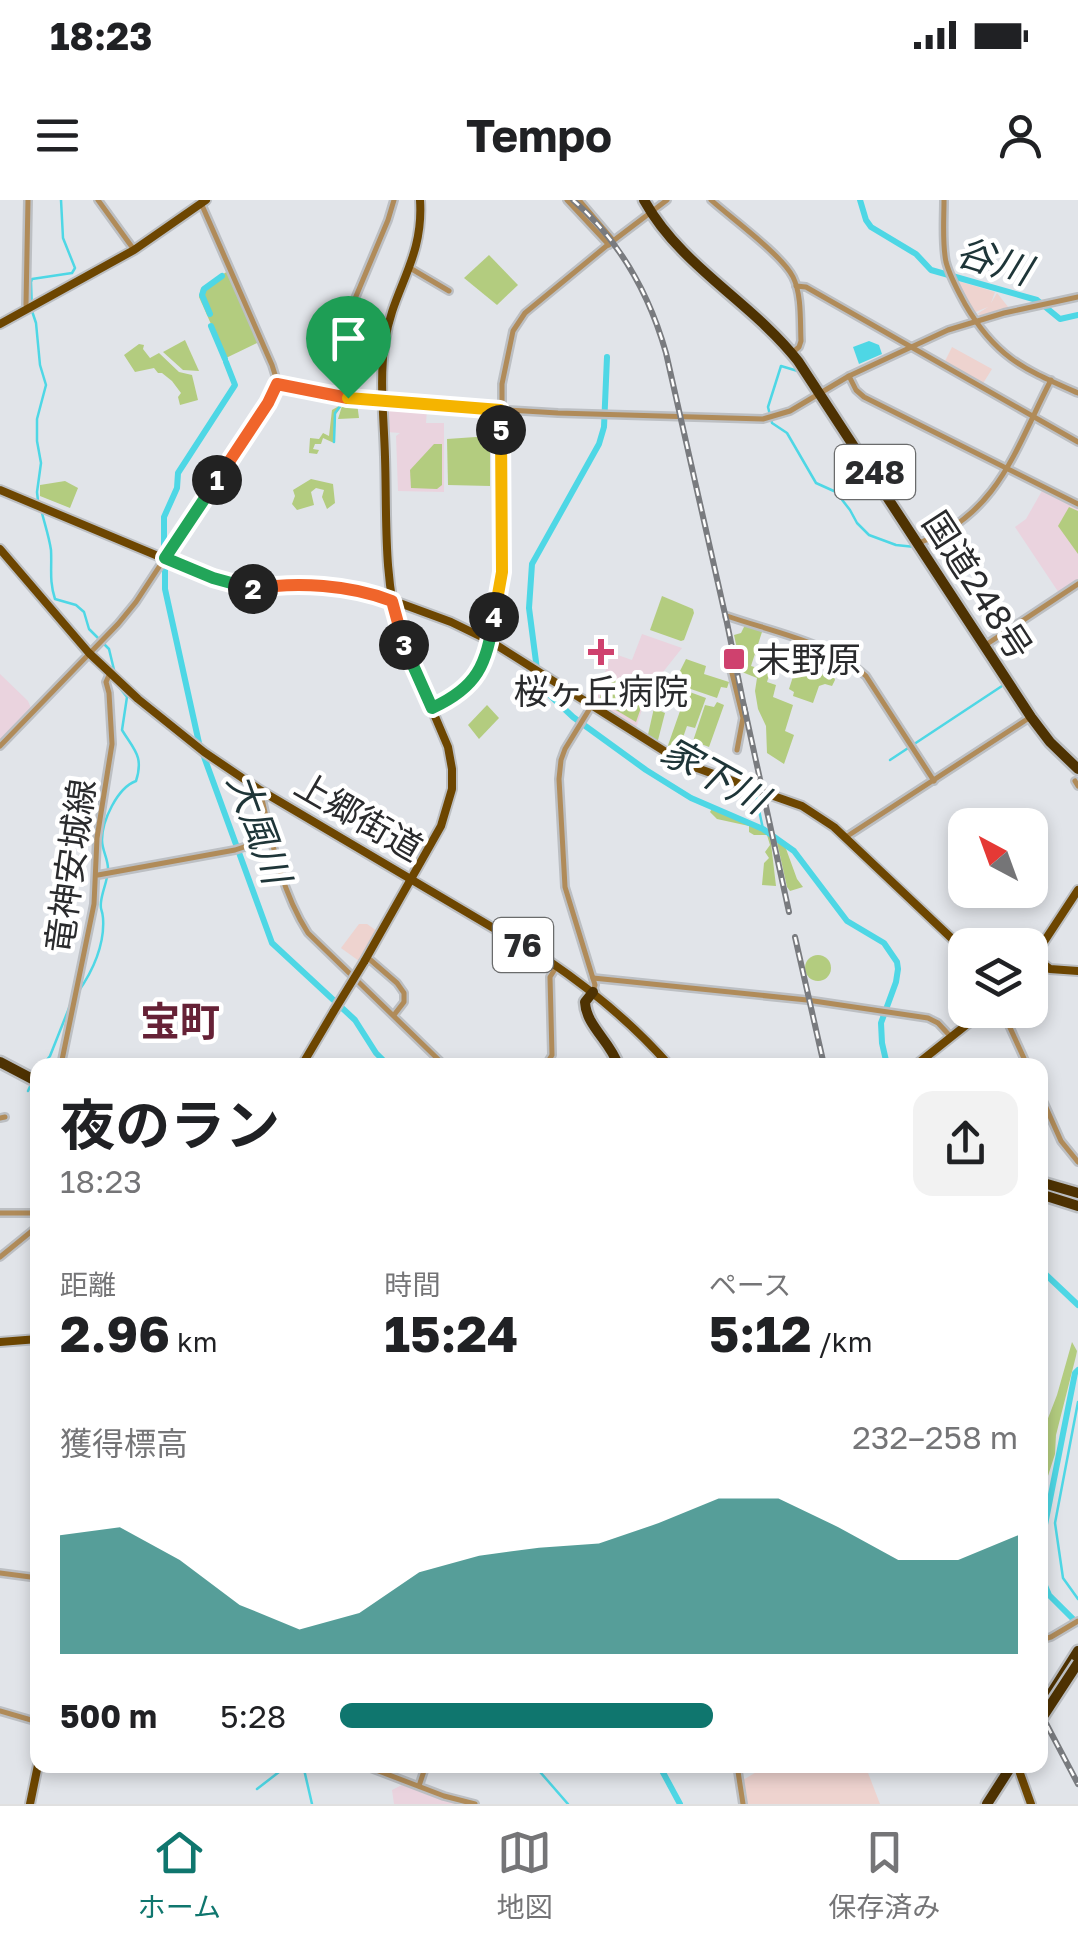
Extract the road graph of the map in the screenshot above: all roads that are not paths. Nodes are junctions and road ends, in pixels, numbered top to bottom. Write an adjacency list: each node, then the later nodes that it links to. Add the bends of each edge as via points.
1 (28, 200): 18 (street)
2 (98, 200): 13 (street)
3 (394, 200): 28 (street, via 349,313)
4 (418, 200): 14 (main road, via 420,230); 29 (main road, via 416,239 380,342)
5 (567, 200): 12 (street)
6 (579, 200): 12 (street)
7 (667, 200): 11 (street)
8 (711, 200): 15 (street, via 766,247)
9 (944, 200): 19 (street, via 945,252)
10 (201, 201): 13 (main road); 20 (main road, via 134,250); 25 (street)
11 (649, 206): 12 (street); 22 (highway, 国道248号 / 248, via 689,255)
12 (611, 242): 30 (street, via 521,318 510,341)
13 (132, 247): 18 (main road)
14 (410, 268): 16 (street); 29 (main road, via 385,340)
15 (796, 286): 21 (street); 22 (street, via 801,341)
16 (449, 290)
17 (1078, 297): 19 (street)
18 (26, 305): 20 (main road)
19 (975, 321): 21 (street); 24 (street, via 1008,358)
20 (0, 322)
21 (911, 348): 23 (street); 31 (street)
22 (794, 352): 26 (highway, 国道248号 / 248)
23 (850, 376): 26 (street); 33 (street, via 864,396)
24 (1051, 380): 27 (street); 31 (street)
25 (277, 384): 28 (street); 38 (street)
26 (822, 393): 30 (street, via 775,417 756,419); 36 (highway, 国道248号 / 248); 43 (highway, 国道248号 / 248)
27 (1078, 393)
28 (348, 398): 29 (street)
29 (382, 402): 30 (street); 40 (main road)
30 (500, 410): 42 (street, via 502,572)
31 (1033, 416): 32 (street); 33 (street)
32 (1078, 442)
33 (1008, 468): 35 (street); 36 (street, via 976,509)
34 (0, 490): 38 (main road)
35 (1078, 504)
36 (921, 542): 43 (highway, 国道248号 / 248)
37 (0, 548): 44 (main road, 上郷街道 / 76)
38 (165, 558): 40 (main road, via 249,589 295,584); 44 (street)
39 (1078, 584): 43 (street)
40 (392, 601): 42 (main road); 48 (main road)
41 (727, 616): 53 (street, via 859,669)
42 (490, 642): 47 (main road); 48 (street, via 468,687)
43 (986, 645): 49 (highway, 国道248号 / 248)
44 (90, 653): 46 (main road, 上郷街道 / 76); 50 (street)
45 (728, 658): 51 (street, via 744,718)
46 (110, 673): 54 (main road, 上郷街道 / 76); 57 (street, 竜神安城線, via 112,744)
47 (592, 705): 55 (main road, via 683,763 802,806); 66 (street, via 565,749 559,779 565,886)
48 (432, 708): 58 (main road, via 448,747 452,789 441,826)
49 (1033, 716): 52 (highway, 国道248号 / 248); 52 (highway, 国道248号 / 248); 53 (street)
50 (0, 746)
51 (737, 750)
52 (1077, 774)
53 (934, 780): 55 (street)
54 (260, 790): 56 (street); 58 (main road, 上郷街道 / 76)
55 (846, 837): 60 (main road)
56 (270, 838): 57 (street); 68 (street, via 308,932)
57 (96, 875): 72 (street, 竜神安城線)
58 (411, 878): 62 (main road); 63 (main road, 上郷街道 / 76)
59 (1078, 890): 61 (main road)
60 (948, 935)
61 (1048, 936)
62 (365, 959): 68 (street, via 404,993); 73 (main road, bridge)
63 (557, 966): 67 (main road, 上郷街道 / 76); 75 (street, via 550,978)
64 (1048, 968): 65 (main road)
65 (1078, 971)
66 (593, 978): 67 (street); 71 (street, via 885,1011 934,1020)
67 (592, 992): 76 (highway, via 585,1012); 77 (main road, 上郷街道 / 76)
68 (394, 1015): 74 (street)
69 (962, 1028): 71 (main road)
70 (1010, 1028): 79 (street)
71 (950, 1037): 78 (main road)
72 (62, 1058)
73 (306, 1058)
74 (437, 1058)
75 (550, 1058)
76 (616, 1058)
77 (662, 1058)
78 (924, 1058)
79 (1024, 1058)
80 (0, 1065): 81 (highway)
81 (30, 1081)
82 (1048, 1111): 83 (street)
83 (1078, 1162)
84 (1048, 1189): 86 (highway)
85 (1048, 1191): 86 (highway, via 1064,1201)
86 (1078, 1198)
87 (0, 1213): 88 (street)
88 (30, 1213)
89 (30, 1233): 90 (street)
90 (0, 1257)
91 (30, 1340): 92 (main road)
92 (0, 1342)
93 (0, 1573): 94 (street)
94 (30, 1577)
95 (1075, 1623): 96 (street)
96 (1048, 1638)
97 (1077, 1655): 98 (highway, bridge); 99 (highway, bridge)
98 (1048, 1699)
99 (1048, 1707)
100 (0, 1711): 101 (street)
101 (30, 1720)
102 (36, 1773): 110 (main road)
103 (384, 1773): 109 (street)
104 (423, 1773): 109 (street)
105 (738, 1773): 112 (street)
106 (1000, 1773): 113 (highway)
107 (1008, 1773): 113 (highway)
108 (1018, 1773): 114 (main road)
109 (419, 1786): 111 (street)
110 (30, 1804)
111 (475, 1804)
112 (742, 1804)
113 (983, 1804)
114 (1030, 1804)

